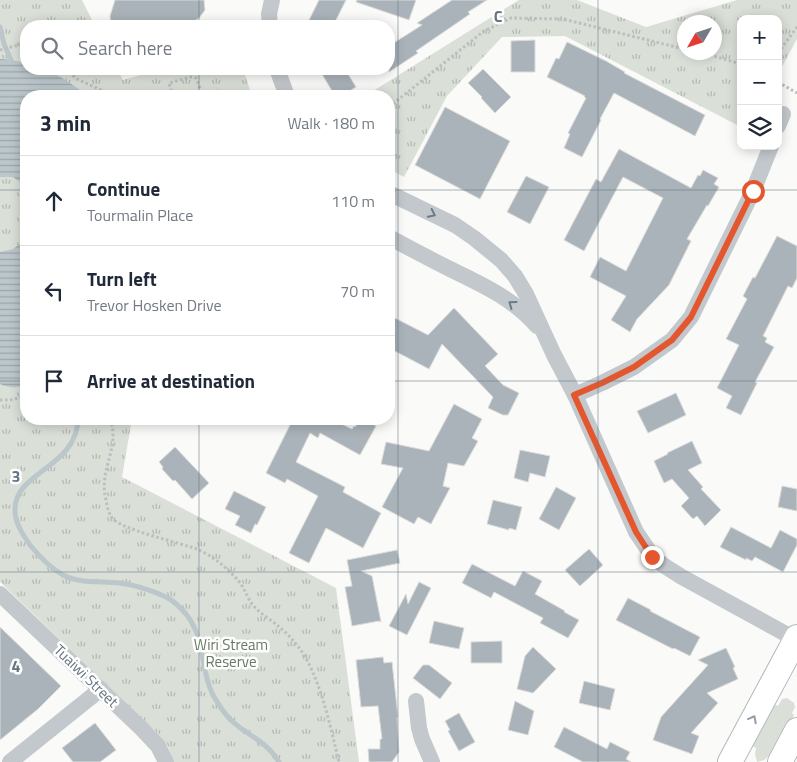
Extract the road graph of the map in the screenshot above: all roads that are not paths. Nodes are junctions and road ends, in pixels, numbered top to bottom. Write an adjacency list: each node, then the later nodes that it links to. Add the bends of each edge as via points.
1 (272, 0): 2 (street)
2 (270, 20)
3 (279, 75): 4 (street)
4 (285, 90)
5 (768, 150): 9 (street, via 753,191 691,317 672,340 634,367)
6 (395, 195): 8 (street, one-way to 8, via 454,225 501,260 526,294)
7 (395, 240): 8 (street, one-way to 7, via 521,310 488,288)
8 (546, 338): 9 (street)
9 (574, 395): 11 (street, via 636,532 652,557 682,577)
10 (0, 594): 12 (street, Tuaiwi Street)
11 (797, 639): 18 (main road, one-way to 11)
12 (100, 689): 15 (street); 16 (street, Tuaiwi Street, via 158,746)
13 (416, 701): 17 (street, via 419,728)
14 (797, 730): 19 (main road)
15 (10, 762)
16 (166, 762)
17 (432, 762)
18 (730, 762)
19 (780, 762)

